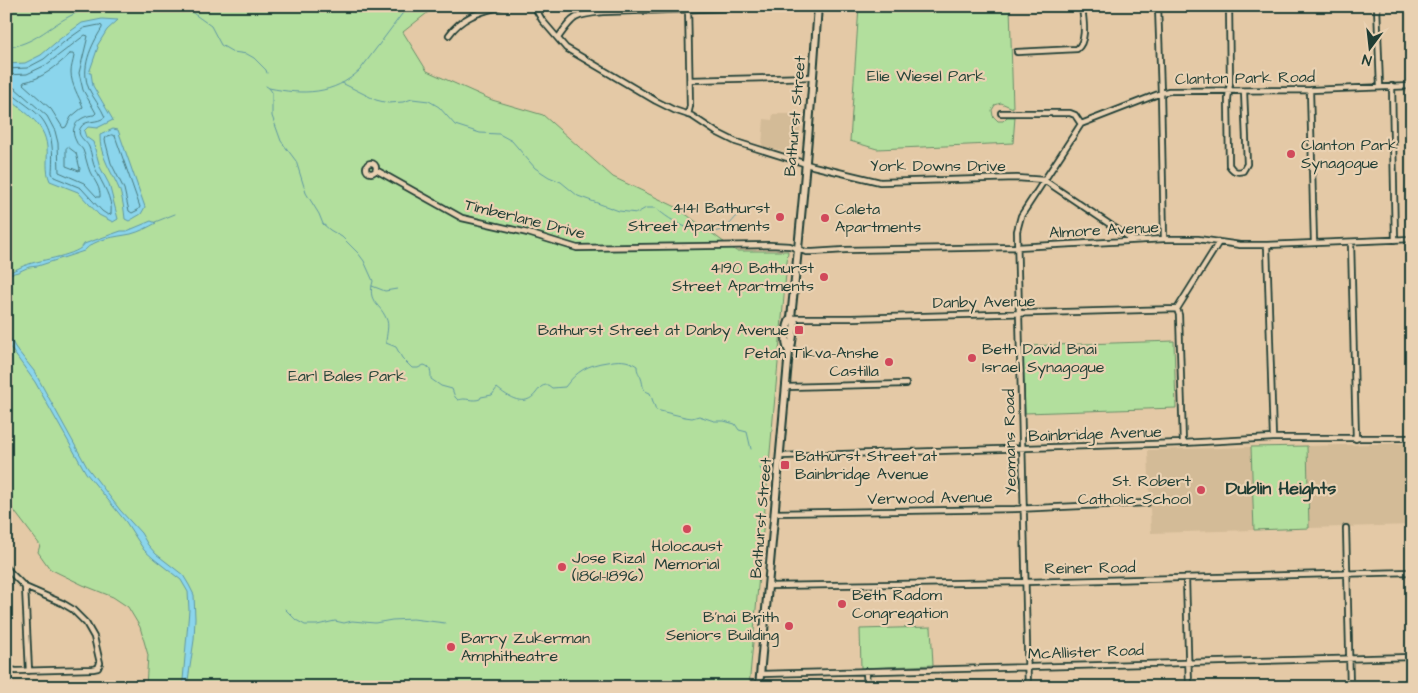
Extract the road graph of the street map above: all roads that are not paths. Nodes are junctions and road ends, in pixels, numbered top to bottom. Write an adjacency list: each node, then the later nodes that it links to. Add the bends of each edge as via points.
1 (502, 6): 10 (street, via 467,17)
2 (534, 6): 11 (street, York Downs Drive)
3 (791, 6): 9 (street)
4 (818, 6): 13 (main road, Bathurst Street)
5 (1082, 6): 12 (street, via 1083,37 1077,49)
6 (1158, 6): 21 (street)
7 (1229, 6): 19 (street)
8 (1377, 6): 15 (street)
9 (688, 8): 11 (street, via 581,14); 14 (street)
10 (450, 35)
11 (558, 38): 23 (street, York Downs Drive, via 566,48 656,101)
12 (1017, 52)
13 (813, 76): 14 (street); 25 (main road, Bathurst Street)
14 (690, 80): 23 (street)
15 (1380, 86): 16 (street, Clanton Park Road); 18 (street, Clanton Park Road)
16 (1392, 86): 17 (street, Clanton Park Road); 30 (street)
17 (1412, 86)
18 (1310, 90): 20 (street, Clanton Park Road); 33 (street)
19 (1230, 91): 20 (street, Clanton Park Road); 20 (street, via 1229,165 1237,172 1243,171 1247,164); 21 (street, Clanton Park Road)
20 (1244, 91)
21 (1162, 92): 24 (street, Clanton Park Road); 28 (street)
22 (1001, 113): 24 (street, via 1070,112)
23 (688, 114): 25 (street, York Downs Drive, via 736,142)
24 (1081, 124): 27 (street, Yeomans Road)
25 (806, 163): 27 (street, York Downs Drive, via 880,182); 37 (main road, Bathurst Street)
26 (376, 170): 37 (street, Timberlane Drive, via 462,218 534,234 576,248 770,245)
27 (1044, 180): 31 (street, York Downs Drive); 36 (street, Yeomans Road, via 1021,216)
28 (1164, 239): 31 (street, Almore Avenue); 32 (street, Almore Avenue)
29 (1412, 239): 30 (street, Almore Avenue)
30 (1395, 240): 34 (street, Almore Avenue)
31 (1134, 241): 36 (street, Almore Avenue)
32 (1219, 242): 35 (street, Almore Avenue); 38 (street)
33 (1314, 243): 34 (street, Almore Avenue); 35 (street, Almore Avenue)
34 (1351, 243): 45 (street)
35 (1267, 246): 43 (street)
36 (1017, 247): 37 (street, Almore Avenue, via 813,252); 39 (street, Yeomans Road)
37 (798, 249): 40 (main road, Bathurst Street)
38 (1177, 309): 39 (street, Danby Avenue); 46 (street)
39 (1019, 314): 40 (street, Danby Avenue); 47 (street, Yeomans Road)
40 (792, 318): 42 (main road, Bathurst Street, via 794,333)
41 (906, 384): 42 (street)
42 (786, 387): 48 (main road, Bathurst Street)
43 (1272, 438): 45 (street, Bainbridge Avenue); 46 (street, Bainbridge Avenue)
44 (1412, 438): 45 (street, Bainbridge Avenue)
45 (1356, 439)
46 (1183, 443): 47 (street, Bainbridge Avenue)
47 (1023, 449): 48 (street, Bainbridge Avenue); 50 (street, Yeomans Road)
48 (780, 456): 51 (main road, Bathurst Street)
49 (1147, 503): 50 (street, Verwood Avenue)
50 (1024, 509): 51 (street, Verwood Avenue); 57 (street, Yeomans Road)
51 (774, 513): 58 (main road, Bathurst Street)
52 (1346, 528): 55 (street)
53 (6, 568): 59 (street)
54 (1412, 572): 55 (street, Reiner Road)
55 (1347, 574): 56 (street, Reiner Road); 61 (street)
56 (1186, 578): 57 (street, Reiner Road); 62 (street)
57 (1026, 582): 58 (street, Reiner Road); 63 (street, Yeomans Road)
58 (769, 586): 67 (main road, Bathurst Street)
59 (25, 587): 65 (street); 65 (street, via 62,603 86,623 94,637 100,664 98,668)
60 (1412, 657): 61 (street, McAllister Road)
61 (1350, 658): 62 (street, McAllister Road); 72 (street)
62 (1188, 662): 63 (street, McAllister Road); 71 (street)
63 (1028, 667): 66 (street, McAllister Road); 70 (street, Yeomans Road)
64 (6, 669): 65 (street)
65 (29, 671)
66 (866, 671): 67 (street, McAllister Road); 69 (street)
67 (761, 674): 68 (main road, Bathurst Street)
68 (760, 687)
69 (867, 687)
70 (1028, 687)
71 (1188, 687)
72 (1350, 687)

